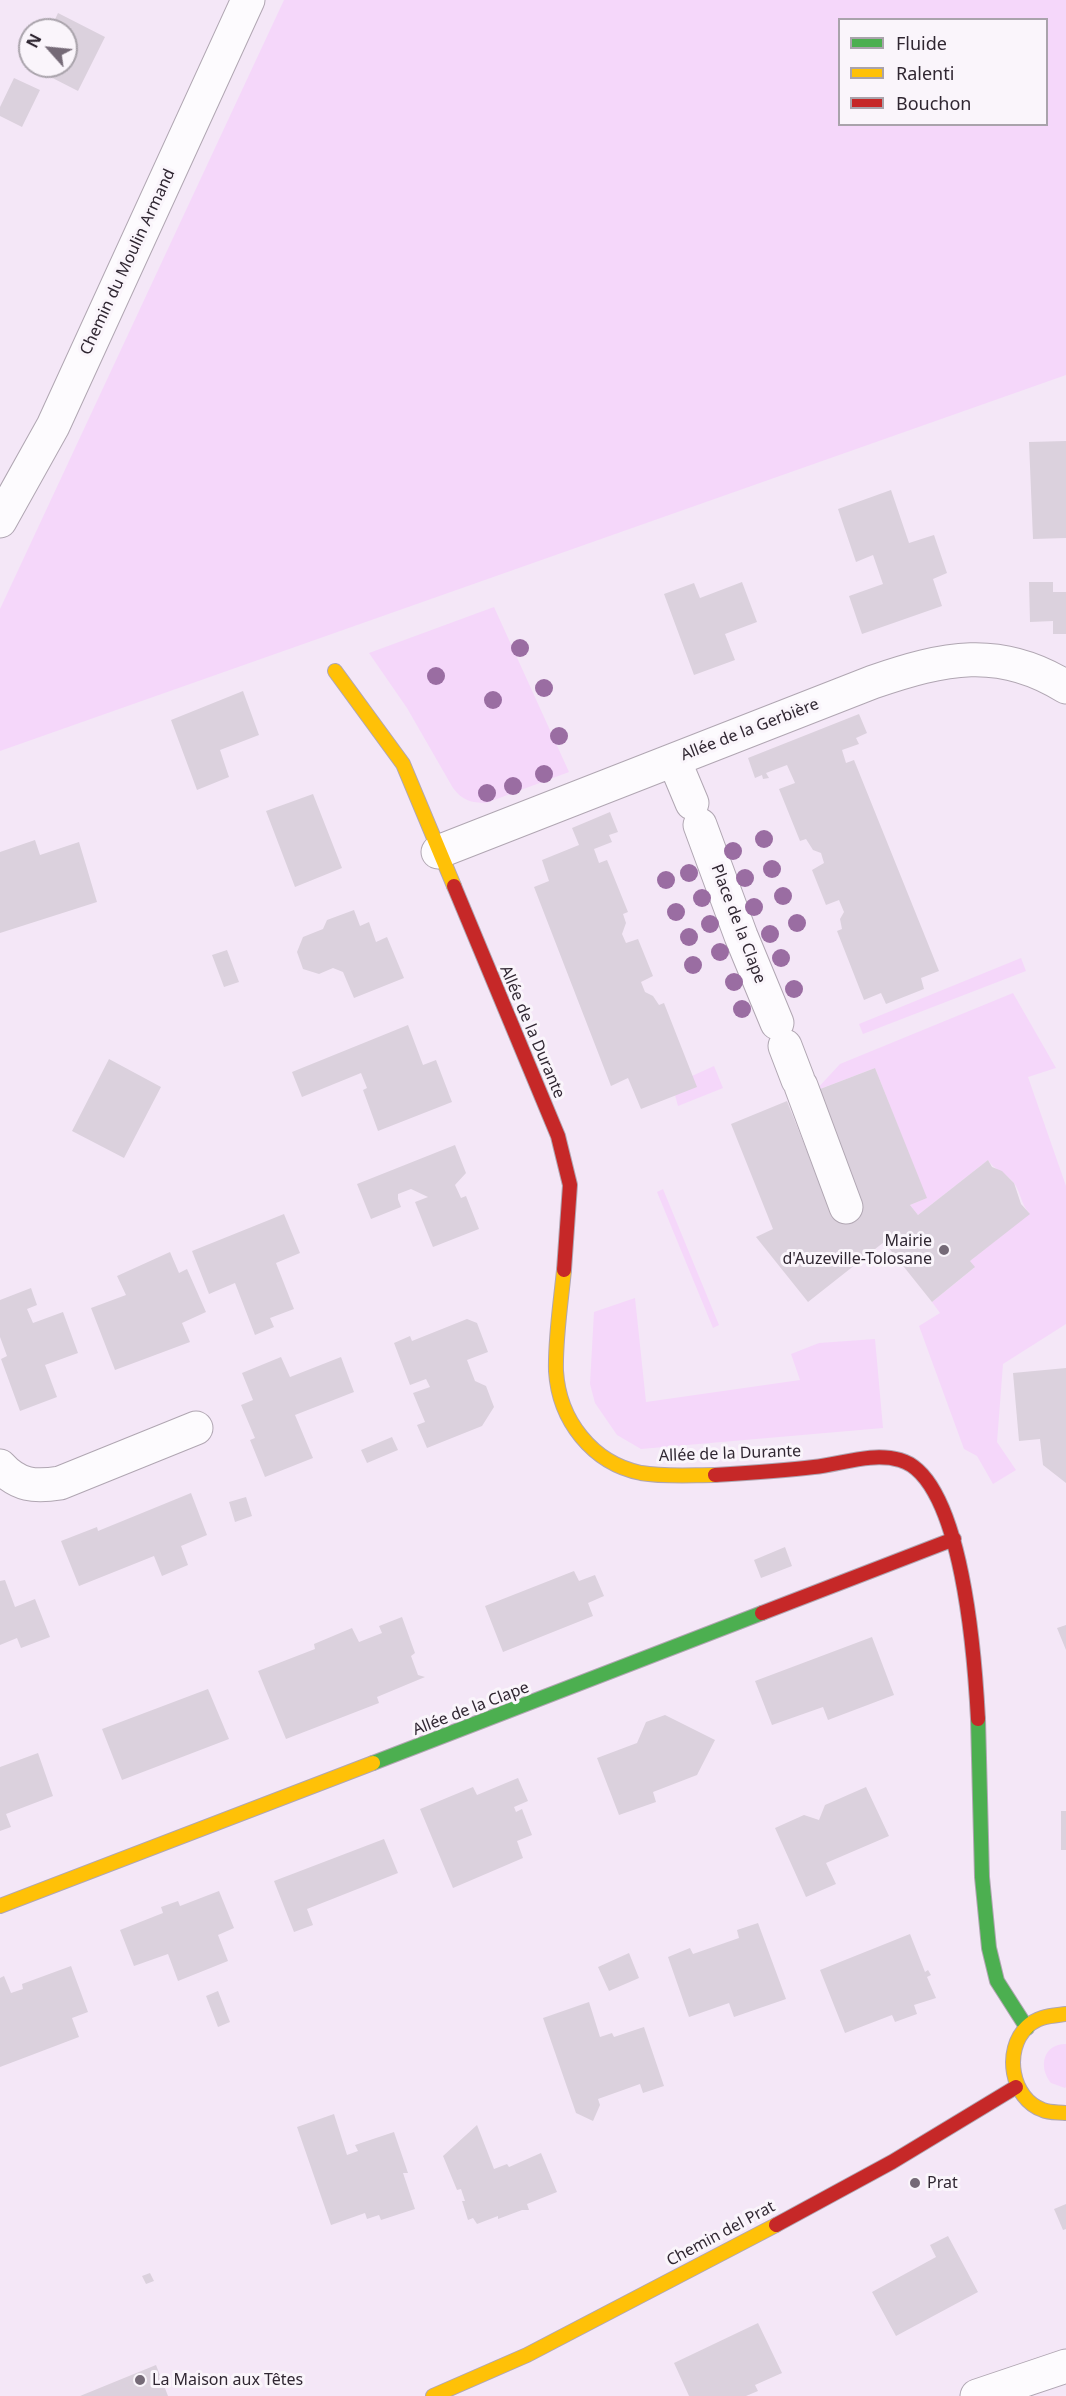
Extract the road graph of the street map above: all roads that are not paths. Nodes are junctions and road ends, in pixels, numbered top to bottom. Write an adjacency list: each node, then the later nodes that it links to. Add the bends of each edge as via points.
1 (238, 4): 2 (street, Chemin du Moulin Armand, via 53,426)
2 (0, 521)
3 (335, 671): 6 (street, Allée de la Durante, via 403,764)
4 (1066, 687): 5 (street, Allée de la Gerbière, via 1025,668 994,660 957,659 924,665)
5 (674, 760): 6 (street, Allée de la Gerbière); 7 (street, Place de la Clape)
6 (438, 852): 10 (street, Allée de la Durante, via 566,1162 569,1208 556,1370 559,1393 570,1422 590,1445 616,1465 663,1475 769,1471 871,1458 906,1461 930,1481)
7 (846, 1207)
8 (196, 1428): 9 (street, via 60,1483 40,1486 19,1482)
9 (0, 1466)
10 (954, 1539): 11 (street, Allée de la Clape); 13 (street, Allée de la Durante, via 970,1629 978,1715 981,1896 997,1982)
11 (0, 1906)
12 (1066, 2014): 13 (street, via 1034,2021)
13 (1027, 2028): 14 (street, via 1013,2049 1011,2066)
14 (1016, 2087): 15 (street, via 1027,2101 1042,2110); 17 (street, Chemin del Prat, via 890,2163 734,2246 517,2359)
15 (1066, 2114)
16 (1055, 2378): 18 (street)
17 (433, 2396)
18 (977, 2396)

